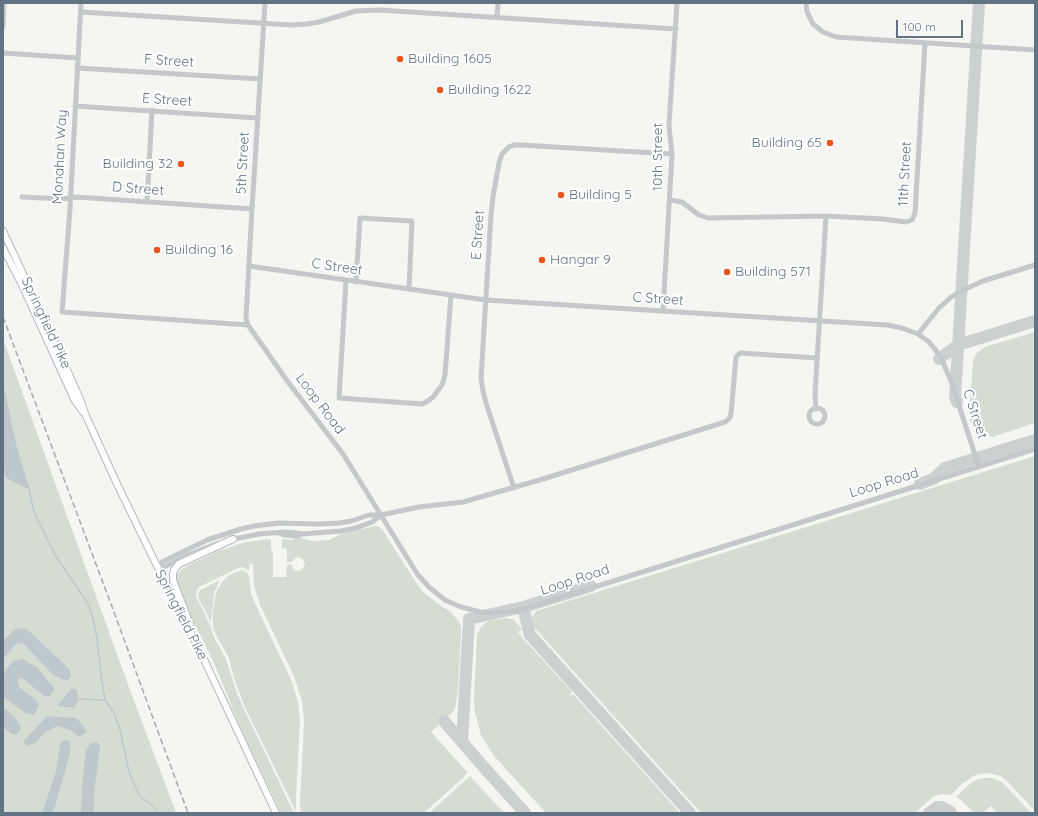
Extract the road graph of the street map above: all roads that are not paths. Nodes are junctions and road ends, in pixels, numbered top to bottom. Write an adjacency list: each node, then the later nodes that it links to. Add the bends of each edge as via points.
1 (4, 3): 10 (street)
2 (81, 3): 7 (street, Monahan Way)
3 (265, 3): 9 (street, 5th Street)
4 (498, 3): 8 (street)
5 (677, 3): 11 (street, 10th Street)
6 (806, 3): 12 (street, via 813,24 832,36)
7 (81, 12): 9 (street); 15 (street, Monahan Way)
8 (497, 17): 9 (street, via 373,10 307,24); 11 (street)
9 (263, 23): 17 (street, 5th Street)
10 (3, 27)
11 (676, 29): 21 (street, 10th Street, via 669,125)
12 (925, 43): 13 (street); 27 (street, 11th Street, via 913,218 906,222)
13 (1035, 50)
14 (3, 53): 15 (street)
15 (78, 58): 16 (street, Monahan Way)
16 (77, 68): 17 (street, F Street); 18 (street, Monahan Way)
17 (260, 79): 20 (street, 5th Street)
18 (75, 106): 19 (street, E Street); 23 (street, Monahan Way)
19 (152, 110): 20 (street, E Street); 25 (street)
20 (257, 118): 26 (street, 5th Street)
21 (672, 154): 24 (street, 10th Street); 36 (street, E Street, via 521,145 506,148 500,158 493,197)
22 (22, 197): 23 (street, D Street)
23 (70, 198): 25 (street, D Street); 39 (street, Monahan Way, via 62,312)
24 (670, 200): 27 (street, 11th Street, via 682,202 701,217 708,218); 37 (street, 10th Street)
25 (146, 202): 26 (street, D Street)
26 (252, 209): 31 (street, 5th Street)
27 (826, 216): 38 (street)
28 (3, 231): 43 (main road, Springfield Pike)
29 (3, 248): 43 (main road, Springfield Pike, via 75,401)
30 (1035, 265): 40 (street, via 983,281 950,298)
31 (250, 266): 32 (street, C Street); 39 (street, 5th Street, via 246,317)
32 (346, 280): 33 (street, C Street); 35 (street, via 339,398 422,404 428,401 442,385 445,375)
33 (356, 282): 34 (street, C Street); 34 (street, via 360,218 412,221)
34 (408, 289): 35 (street, C Street)
35 (451, 295): 36 (street, C Street)
36 (486, 300): 37 (street, C Street); 46 (street, E Street, via 482,385)
37 (663, 311): 38 (street, C Street)
38 (819, 321): 40 (street, C Street, via 894,326); 41 (street)
39 (248, 325): 47 (street, Loop Road, via 339,450)
40 (918, 334): 45 (street, C Street, via 934,348 946,368)
41 (817, 358): 42 (street); 46 (street, via 740,354 736,357 732,411 727,421)
42 (816, 409)
43 (86, 416): 49 (main road, Springfield Pike)
44 (1035, 449): 45 (street, Loop Road)
45 (979, 466): 47 (street, Loop Road, via 538,605 508,612 492,613 468,609 436,594 418,575)
46 (514, 488): 47 (street, via 463,502)
47 (381, 515): 48 (street, via 372,522 341,531 297,536 279,533 259,534); 49 (street, via 369,515 329,524 279,523 241,529 207,540 162,562)
48 (233, 539): 49 (street, via 209,546); 50 (main road, via 179,564 174,570 173,580)
49 (158, 568): 50 (main road, Springfield Pike)
50 (201, 654): 51 (main road, Springfield Pike)
51 (276, 813)

